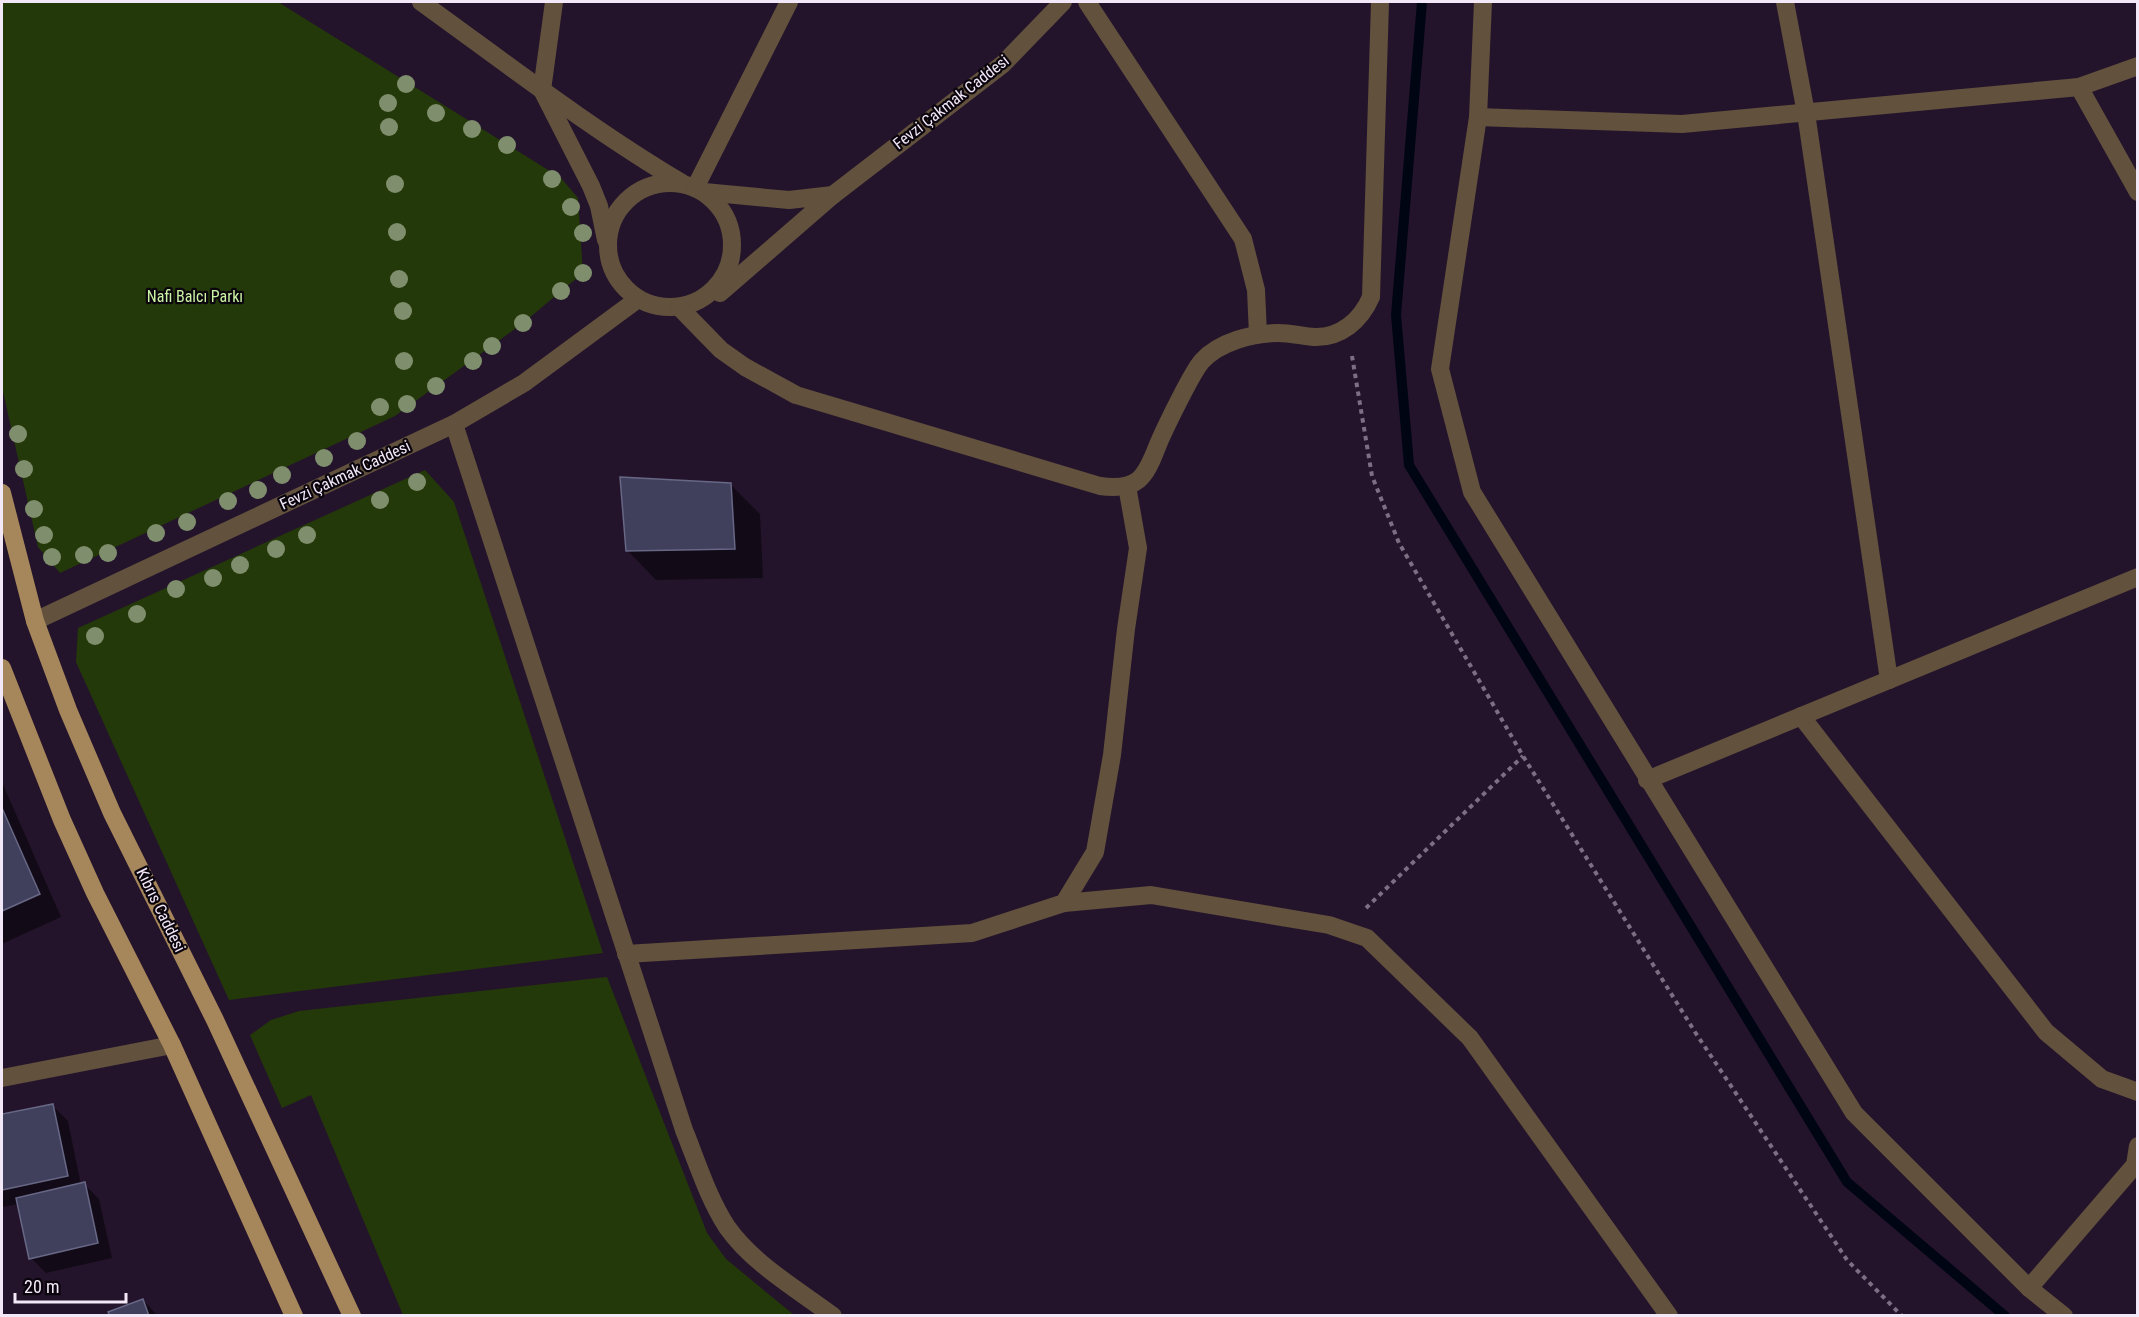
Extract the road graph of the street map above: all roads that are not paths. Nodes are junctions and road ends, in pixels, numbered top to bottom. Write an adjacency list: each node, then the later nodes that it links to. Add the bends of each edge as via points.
1 (421, 2): 11 (street)
2 (554, 2): 11 (street)
3 (789, 2): 14 (street)
4 (1063, 2): 16 (street, Fevzi Çakmak Caddesi, via 1003,64)
5 (1087, 2): 21 (street, via 1243,239 1256,290)
6 (1380, 2): 21 (street, via 1371,297 1366,309 1332,335)
7 (1483, 2): 13 (street)
8 (1785, 2): 12 (street)
9 (2138, 66): 10 (street)
10 (2079, 87): 12 (street); 15 (street)
11 (542, 90): 14 (street, via 641,159); 17 (street, via 591,186)
12 (1806, 113): 13 (street, via 1682,124); 28 (street)
13 (1478, 117): 30 (street, via 1440,369 1472,492)
14 (694, 188): 16 (street, via 789,200); 17 (street, via 664,182 628,198 616,213); 19 (street, via 719,207 729,226 732,248 728,269 716,287)
15 (2138, 192)
16 (833, 195): 19 (street, Fevzi Çakmak Caddesi, via 721,292)
17 (607, 251): 18 (street, via 623,287)
18 (638, 299): 20 (street, via 658,306); 22 (street, Fevzi Çakmak Caddesi, via 524,382)
19 (699, 301): 20 (street)
20 (679, 307): 23 (street, via 729,356 796,395 1101,486)
21 (1258, 334): 23 (street, via 1237,340 1201,362 1148,471)
22 (454, 424): 26 (street, Fevzi Çakmak Caddesi); 32 (street)
23 (1127, 486): 31 (street, via 1138,548 1112,755 1095,852)
24 (2, 493): 26 (main road, Kıbrıs Caddesi)
25 (2138, 577): 28 (street)
26 (35, 621): 39 (main road, Kıbrıs Caddesi, via 112,813 225,1041)
27 (2, 668): 33 (main road, via 62,820)
28 (1889, 680): 29 (street)
29 (1801, 716): 30 (street); 35 (street, via 2046,1032 2102,1079)
30 (1647, 780): 37 (street, via 1854,1113)
31 (1064, 903): 32 (street, via 972,933); 41 (street, via 1151,895 1270,914 1367,938 1470,1038)
32 (626, 954): 40 (street, via 684,1130 728,1227 766,1266)
33 (172, 1045): 34 (street); 38 (main road)
34 (2, 1078)
35 (2138, 1092)
36 (2138, 1146): 37 (street, via 2135,1165)
37 (2029, 1288): 42 (street)
38 (294, 1316)
39 (352, 1316)
40 (832, 1316)
41 (1669, 1316)
42 (2064, 1316)

